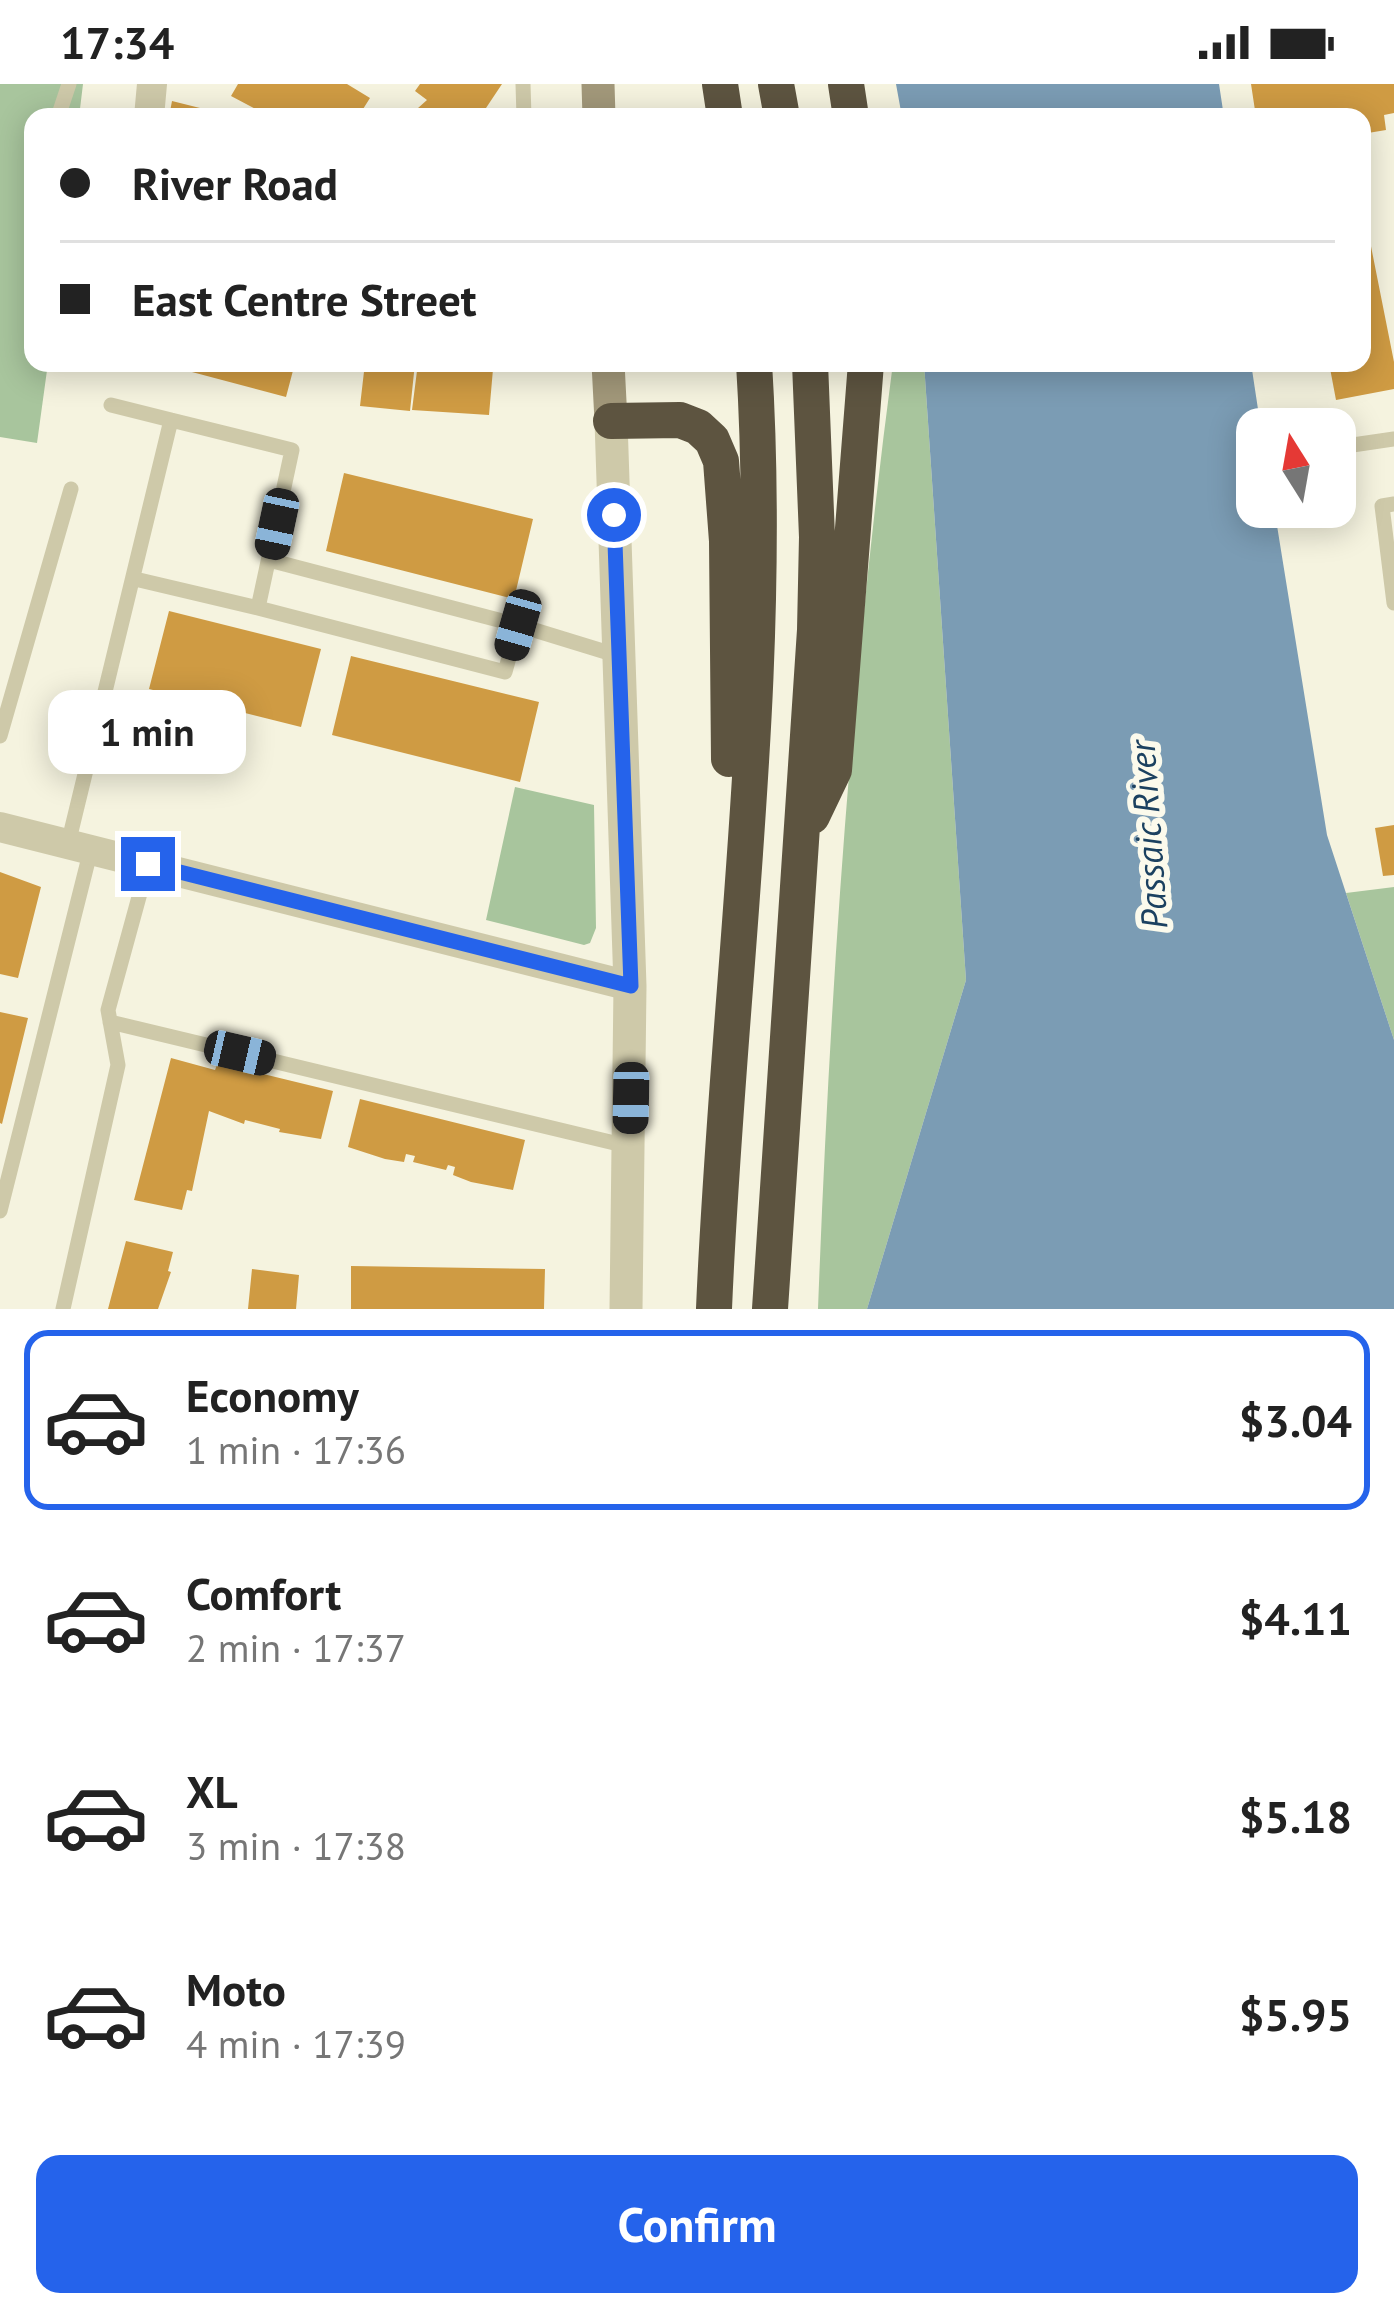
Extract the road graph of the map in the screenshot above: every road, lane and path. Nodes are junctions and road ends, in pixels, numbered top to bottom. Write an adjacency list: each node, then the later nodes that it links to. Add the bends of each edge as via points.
1 (608, 372): 7 (main road)
2 (754, 372): 25 (highway, via 758,652)
3 (811, 372): 20 (highway, via 817,537)
4 (865, 372): 20 (highway, via 834,770)
5 (111, 405): 6 (lane)
6 (171, 421): 12 (lane, via 292,450); 13 (lane)
7 (611, 421): 17 (street); 25 (highway, via 680,420 712,440 721,461 730,677)
8 (1394, 439): 9 (lane)
9 (1356, 445)
10 (70, 490): 18 (lane)
11 (1394, 504): 14 (lane, via 1382,506)
12 (268, 560): 15 (lane); 16 (lane)
13 (135, 580): 15 (lane); 21 (lane)
14 (1394, 603)
15 (258, 608): 16 (lane, via 505,672)
16 (518, 625): 17 (lane)
17 (619, 656): 23 (street)
18 (0, 736)
19 (0, 826): 21 (street)
20 (802, 836): 31 (highway)
21 (79, 847): 22 (street); 27 (lane)
22 (148, 864): 23 (street); 24 (lane)
23 (631, 986): 26 (street)
24 (110, 1022): 26 (lane); 28 (lane, via 118,1065)
25 (724, 1143): 30 (highway)
26 (630, 1147): 29 (street)
27 (0, 1211)
28 (63, 1309)
29 (626, 1309)
30 (714, 1309)
31 (770, 1309)

